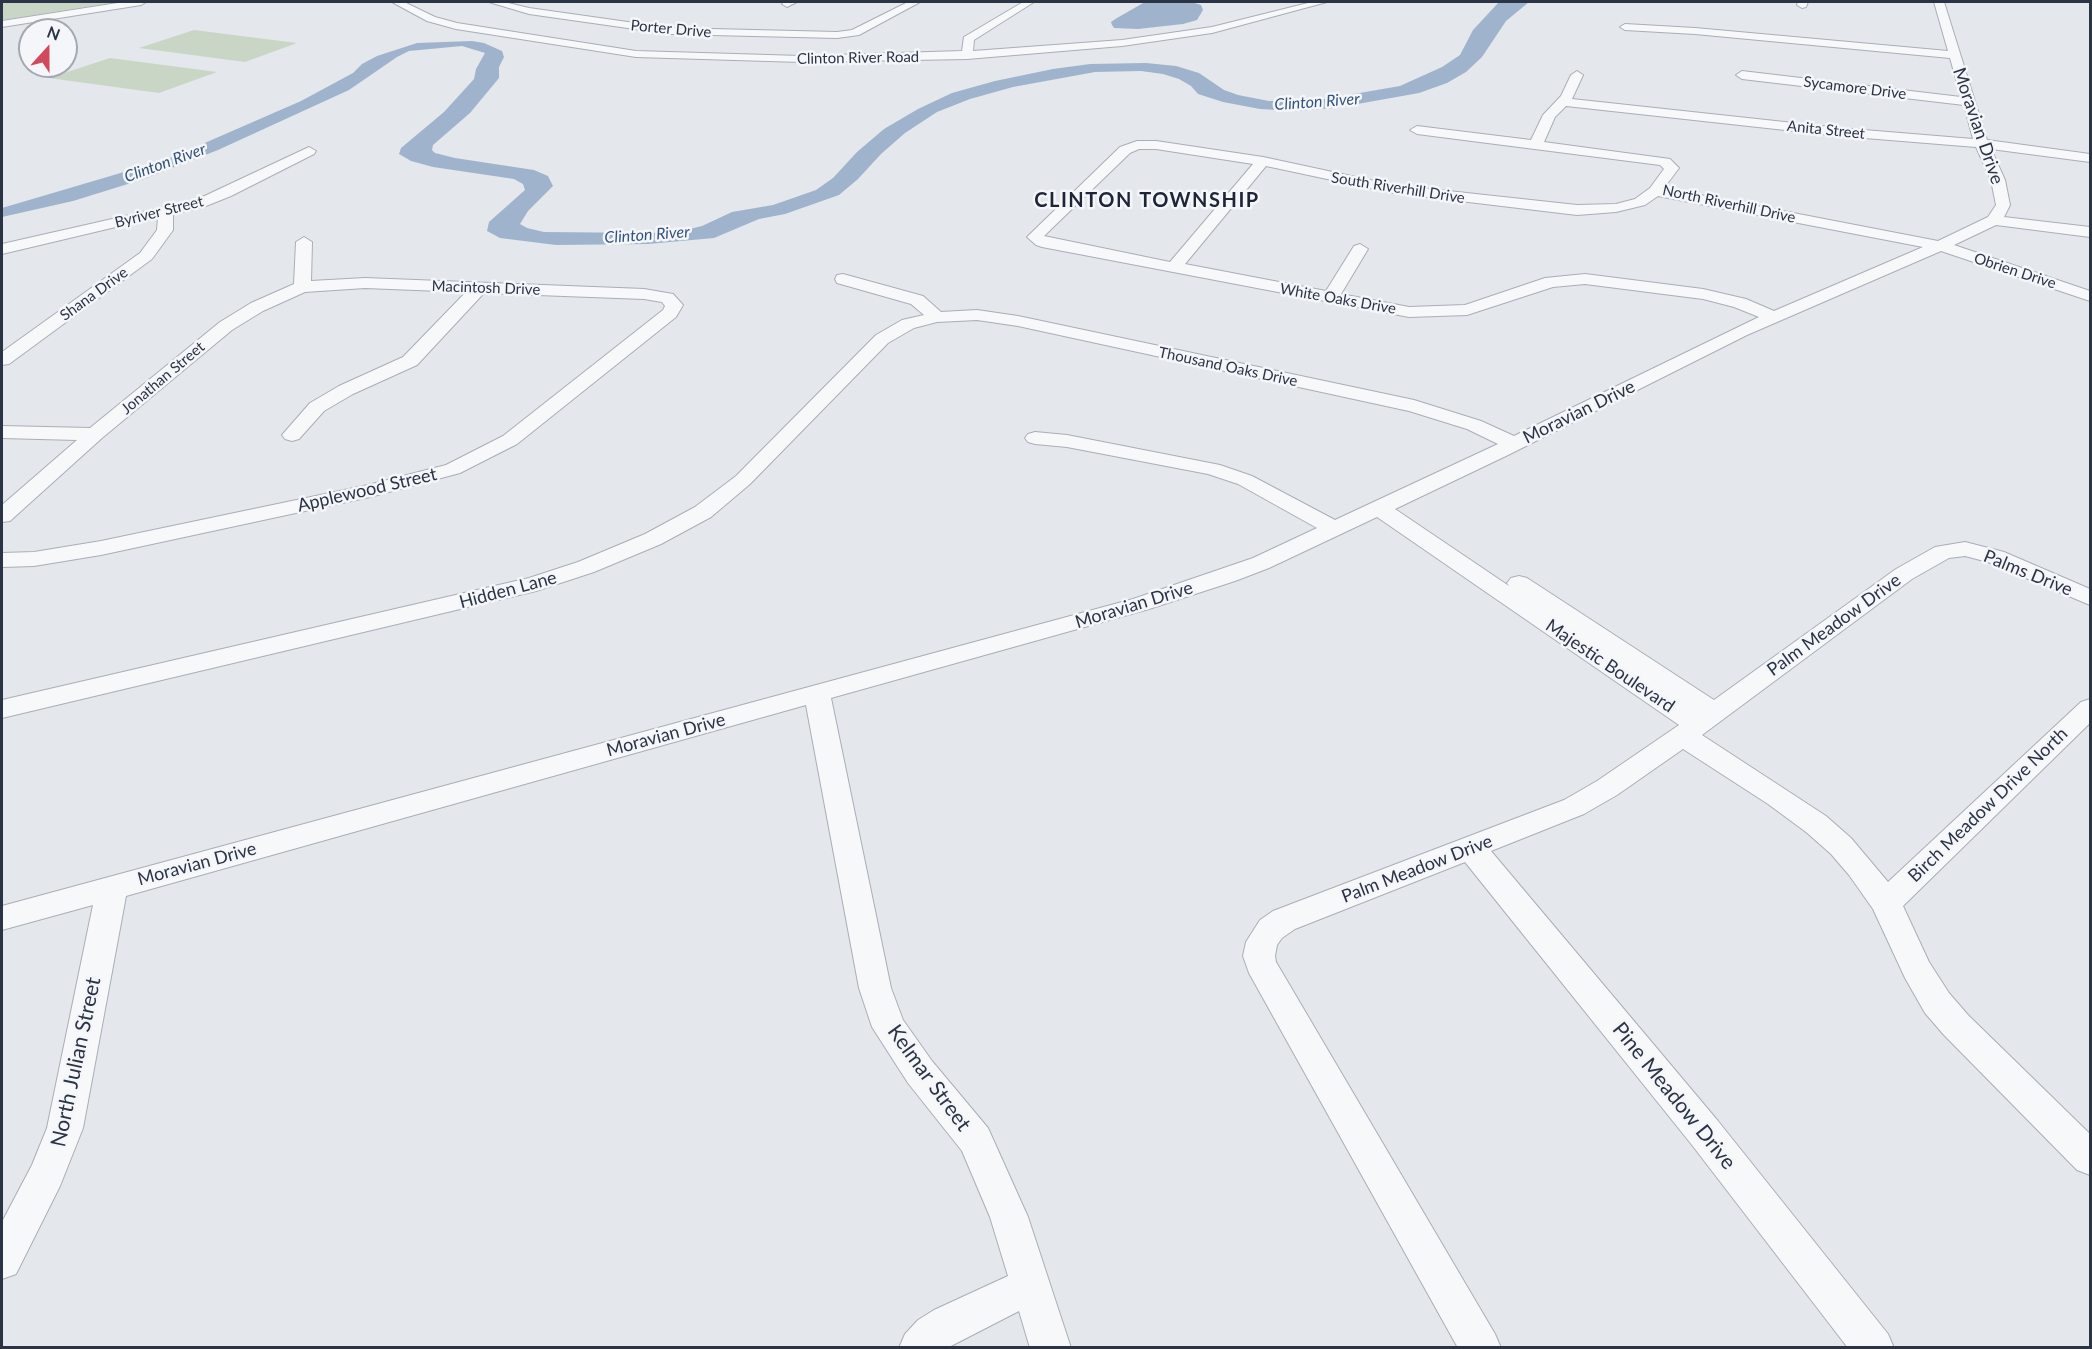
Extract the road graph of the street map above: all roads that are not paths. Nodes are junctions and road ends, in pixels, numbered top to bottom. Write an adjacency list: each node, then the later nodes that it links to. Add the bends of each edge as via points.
1 (141, 2): 9 (street)
2 (397, 2): 11 (street, Clinton River Road, via 447,24)
3 (494, 2): 8 (street, Porter Drive)
4 (915, 2): 8 (street, Porter Drive, via 851,34 700,33)
5 (1029, 2): 13 (street, via 968,39)
6 (1322, 2): 13 (street, Clinton River Road, via 1180,36)
7 (1939, 2): 12 (street, Moravian Drive)
8 (591, 20): 11 (street)
9 (2, 24)
10 (1625, 27): 12 (street)
11 (539, 40): 13 (street, Clinton River Road, via 636,54 711,58)
12 (1953, 55): 17 (street, Moravian Drive)
13 (967, 56)
14 (1577, 75): 16 (street)
15 (1742, 75): 17 (street, Sycamore Drive)
16 (1562, 102): 20 (street, Anita Street); 21 (street, via 1549,115)
17 (1968, 102): 20 (street, Moravian Drive)
18 (1417, 130): 21 (street, North Riverhill Drive)
19 (1137, 145): 24 (street, South Riverhill Drive); 33 (street, White Oaks Drive, via 1125,150 1035,237 1042,242)
20 (1982, 145): 23 (street, Anita Street); 27 (street, Moravian Drive, via 2002,198 2003,205)
21 (1536, 146): 25 (street, North Riverhill Drive, via 1665,162 1672,168)
22 (309, 151): 26 (street, Byriver Street, via 217,197)
23 (2091, 158)
24 (1263, 161): 25 (street, South Riverhill Drive, via 1393,189 1570,210 1624,207); 33 (street)
25 (1655, 190): 30 (street, North Riverhill Drive)
26 (166, 212): 31 (street, Byriver Street); 42 (street, Shana Drive, via 165,230 146,256)
27 (1994, 220): 28 (street); 30 (street, Moravian Drive)
28 (2091, 232)
29 (304, 242): 35 (street)
30 (1940, 246): 37 (street, Obrien Drive); 41 (street, Moravian Drive)
31 (2, 249)
32 (1360, 249): 38 (street)
33 (1174, 267): 38 (street, White Oaks Drive)
34 (843, 279): 40 (street, via 917,300)
35 (302, 287): 36 (street, Macintosh Drive, via 366,283); 44 (street, Jonathan Street, via 237,318)
36 (480, 287): 39 (street, Macintosh Drive, via 644,294); 45 (street, via 410,361 317,407)
37 (2091, 296)
38 (1329, 298): 41 (street, White Oaks Drive, via 1409,312 1446,313 1480,308 1551,282 1585,279 1703,294)
39 (670, 299): 52 (street, Applewood Street, via 674,308 661,320 510,440 468,463 370,491 134,541)
40 (937, 317): 46 (street, Thousand Oaks Drive, via 977,315 1018,321 1414,406); 56 (street, Hidden Lane, via 908,324 882,339 758,466 717,502 671,531 634,547 536,584)
41 (1775, 317): 46 (street, Moravian Drive)
42 (2, 360)
43 (2, 432): 44 (street)
44 (95, 434): 49 (street, Jonathan Street)
45 (292, 435)
46 (1514, 444): 48 (street, Moravian Drive)
47 (1118, 456): 50 (street, via 1176,467 1278,503)
48 (1387, 504): 50 (street, Moravian Drive); 57 (street, Majestic Boulevard, via 1532,602)
49 (2, 516)
50 (1325, 533): 54 (street, Moravian Drive, via 1227,576 1141,604)
51 (1965, 549): 53 (street, Palms Drive, via 2005,561); 57 (street, Palm Meadow Drive, via 1943,552 1904,574)
52 (2, 561)
53 (2091, 598)
54 (817, 693): 59 (street, Moravian Drive); 64 (street, Kelmar Street, via 875,988 890,1027 920,1072 975,1140 1009,1217)
55 (2091, 708): 60 (street, Birch Meadow Drive North)
56 (2, 709)
57 (1698, 724): 58 (street, Palm Meadow Drive, via 1574,807); 60 (street, Majestic Boulevard, via 1778,797 1830,835)
58 (1470, 848): 67 (street, Palm Meadow Drive, via 1284,920 1271,929 1259,956 1260,964); 68 (street, Pine Meadow Drive, via 1705,1133)
59 (112, 887): 61 (street, Moravian Drive); 63 (street, North Julian Street, via 65,1128 47,1174)
60 (1886, 903): 62 (street, Majestic Boulevard, via 1916,969 1937,1003)
61 (2, 918)
62 (2091, 1158)
63 (2, 1260)
64 (1030, 1286): 65 (street, via 948,1324); 66 (street, Kelmar Street)
65 (919, 1347)
66 (1051, 1347)
67 (1481, 1347)
68 (1874, 1347)

